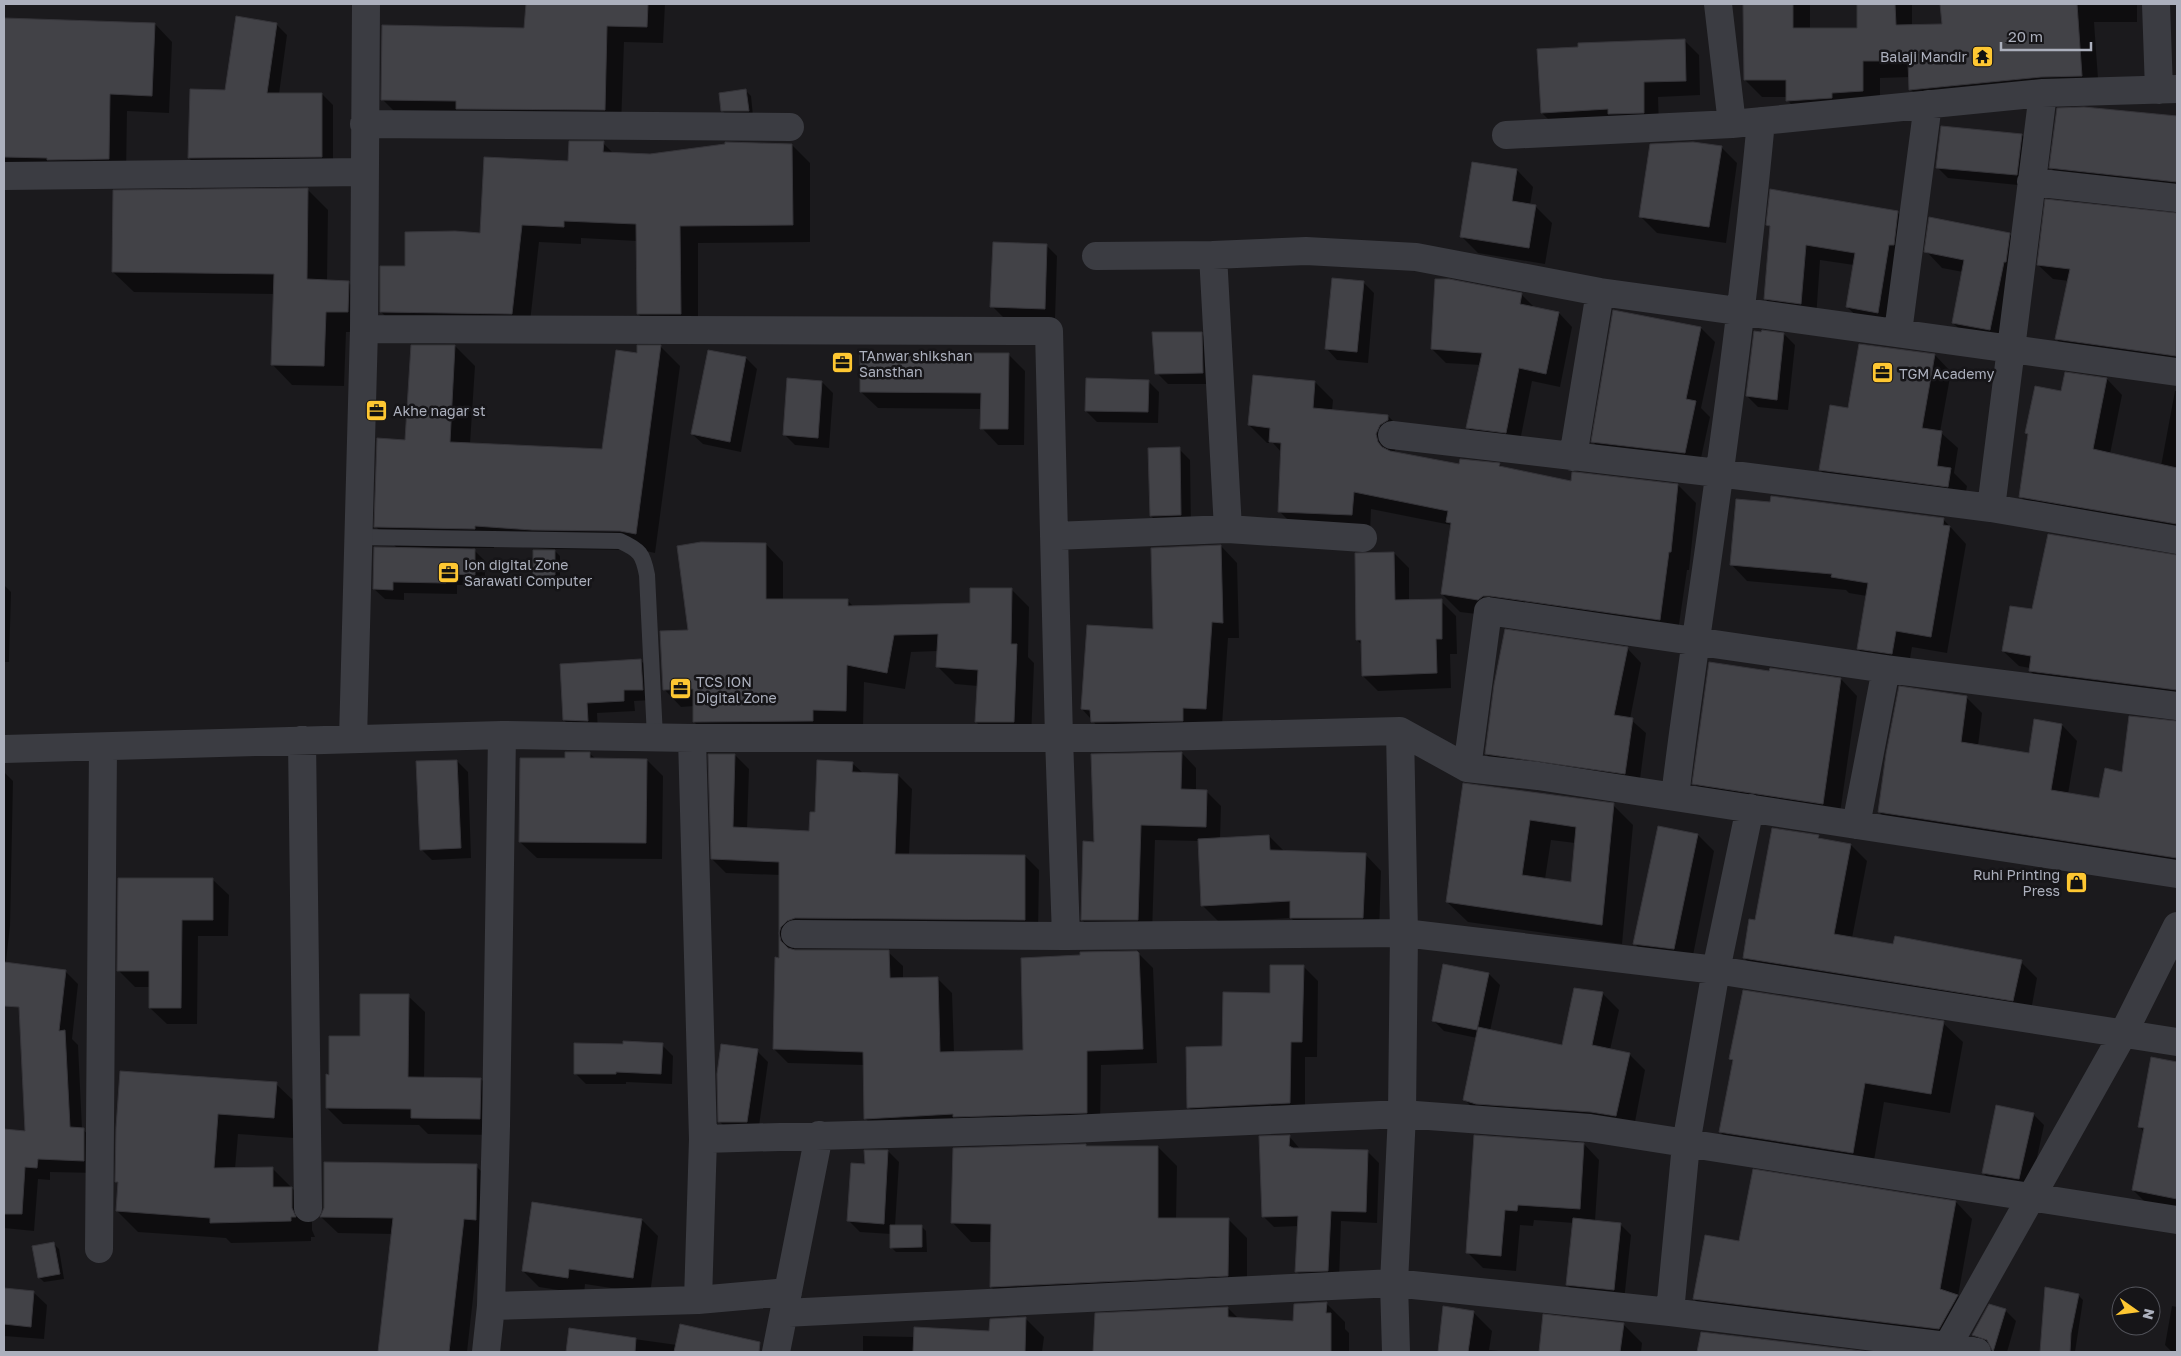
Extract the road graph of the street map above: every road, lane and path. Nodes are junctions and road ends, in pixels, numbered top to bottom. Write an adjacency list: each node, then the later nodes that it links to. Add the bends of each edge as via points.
1 (366, 4): 8 (street)
2 (1718, 4): 9 (street)
3 (2156, 4): 4 (street)
4 (2168, 89): 5 (street)
5 (2043, 93): 6 (street); 14 (street)
6 (1928, 104): 7 (street); 21 (street)
7 (1761, 121): 9 (street); 19 (street)
8 (364, 124): 10 (street); 12 (street)
9 (1732, 124): 11 (street)
10 (790, 127)
11 (1506, 135)
12 (364, 172): 13 (street); 20 (street)
13 (4, 176)
14 (2031, 182): 15 (street); 22 (street)
15 (2177, 198)
16 (1213, 255): 17 (street); 18 (street, via 1306,251 1416,257); 28 (street)
17 (1096, 256)
18 (1600, 292): 19 (street); 25 (street)
19 (1740, 311): 21 (street); 26 (street)
20 (364, 330): 29 (street, via 1049,331); 30 (street)
21 (1898, 332): 22 (street)
22 (2011, 348): 23 (street); 27 (street)
23 (2177, 372)
24 (1392, 435): 25 (street)
25 (1574, 456): 26 (street)
26 (1718, 473): 27 (street); 33 (street)
27 (1991, 508): 32 (street)
28 (1228, 529): 29 (street); 31 (street)
29 (1054, 536): 40 (street)
30 (359, 537): 38 (lane, via 620,541 634,547 644,558 646,575); 41 (street)
31 (1363, 538)
32 (2177, 540)
33 (1696, 641): 34 (street); 45 (street, via 1488,611); 46 (street, via 1684,711)
34 (1886, 669): 35 (street); 48 (street)
35 (2177, 706)
36 (1400, 731): 40 (street); 45 (street); 51 (street)
37 (502, 735): 38 (street); 41 (street); 68 (street)
38 (655, 737): 39 (street)
39 (692, 738): 40 (street); 59 (street)
40 (1059, 738): 53 (street)
41 (353, 739): 42 (street)
42 (302, 740): 43 (street); 62 (street)
43 (103, 746): 44 (street); 64 (street)
44 (4, 749)
45 (1467, 768): 46 (street)
46 (1675, 797): 47 (street)
47 (1750, 808): 48 (street); 54 (street)
48 (1856, 825): 49 (street)
49 (2177, 874)
50 (2177, 926): 55 (street)
51 (1404, 933): 53 (street); 54 (street); 57 (street)
52 (794, 934): 53 (street)
53 (1066, 936)
54 (1716, 970): 55 (street); 60 (street)
55 (2123, 1034): 56 (street); 61 (street)
56 (2177, 1042)
57 (1402, 1114): 58 (street, via 1070,1129); 60 (street, via 1590,1128); 65 (street)
58 (819, 1135): 59 (street); 67 (street)
59 (703, 1139): 66 (street)
60 (1686, 1144): 61 (street); 69 (street)
61 (2030, 1197): 63 (street); 70 (street)
62 (308, 1208)
63 (2177, 1220)
64 (99, 1249)
65 (1394, 1284): 67 (street); 69 (street); 73 (street)
66 (698, 1300): 67 (street); 68 (street)
67 (786, 1303): 72 (street)
68 (491, 1306): 71 (street)
69 (1670, 1312): 70 (street)
70 (1945, 1349): 74 (street)
71 (486, 1352)
72 (776, 1352)
73 (1396, 1352)
74 (1978, 1352)

